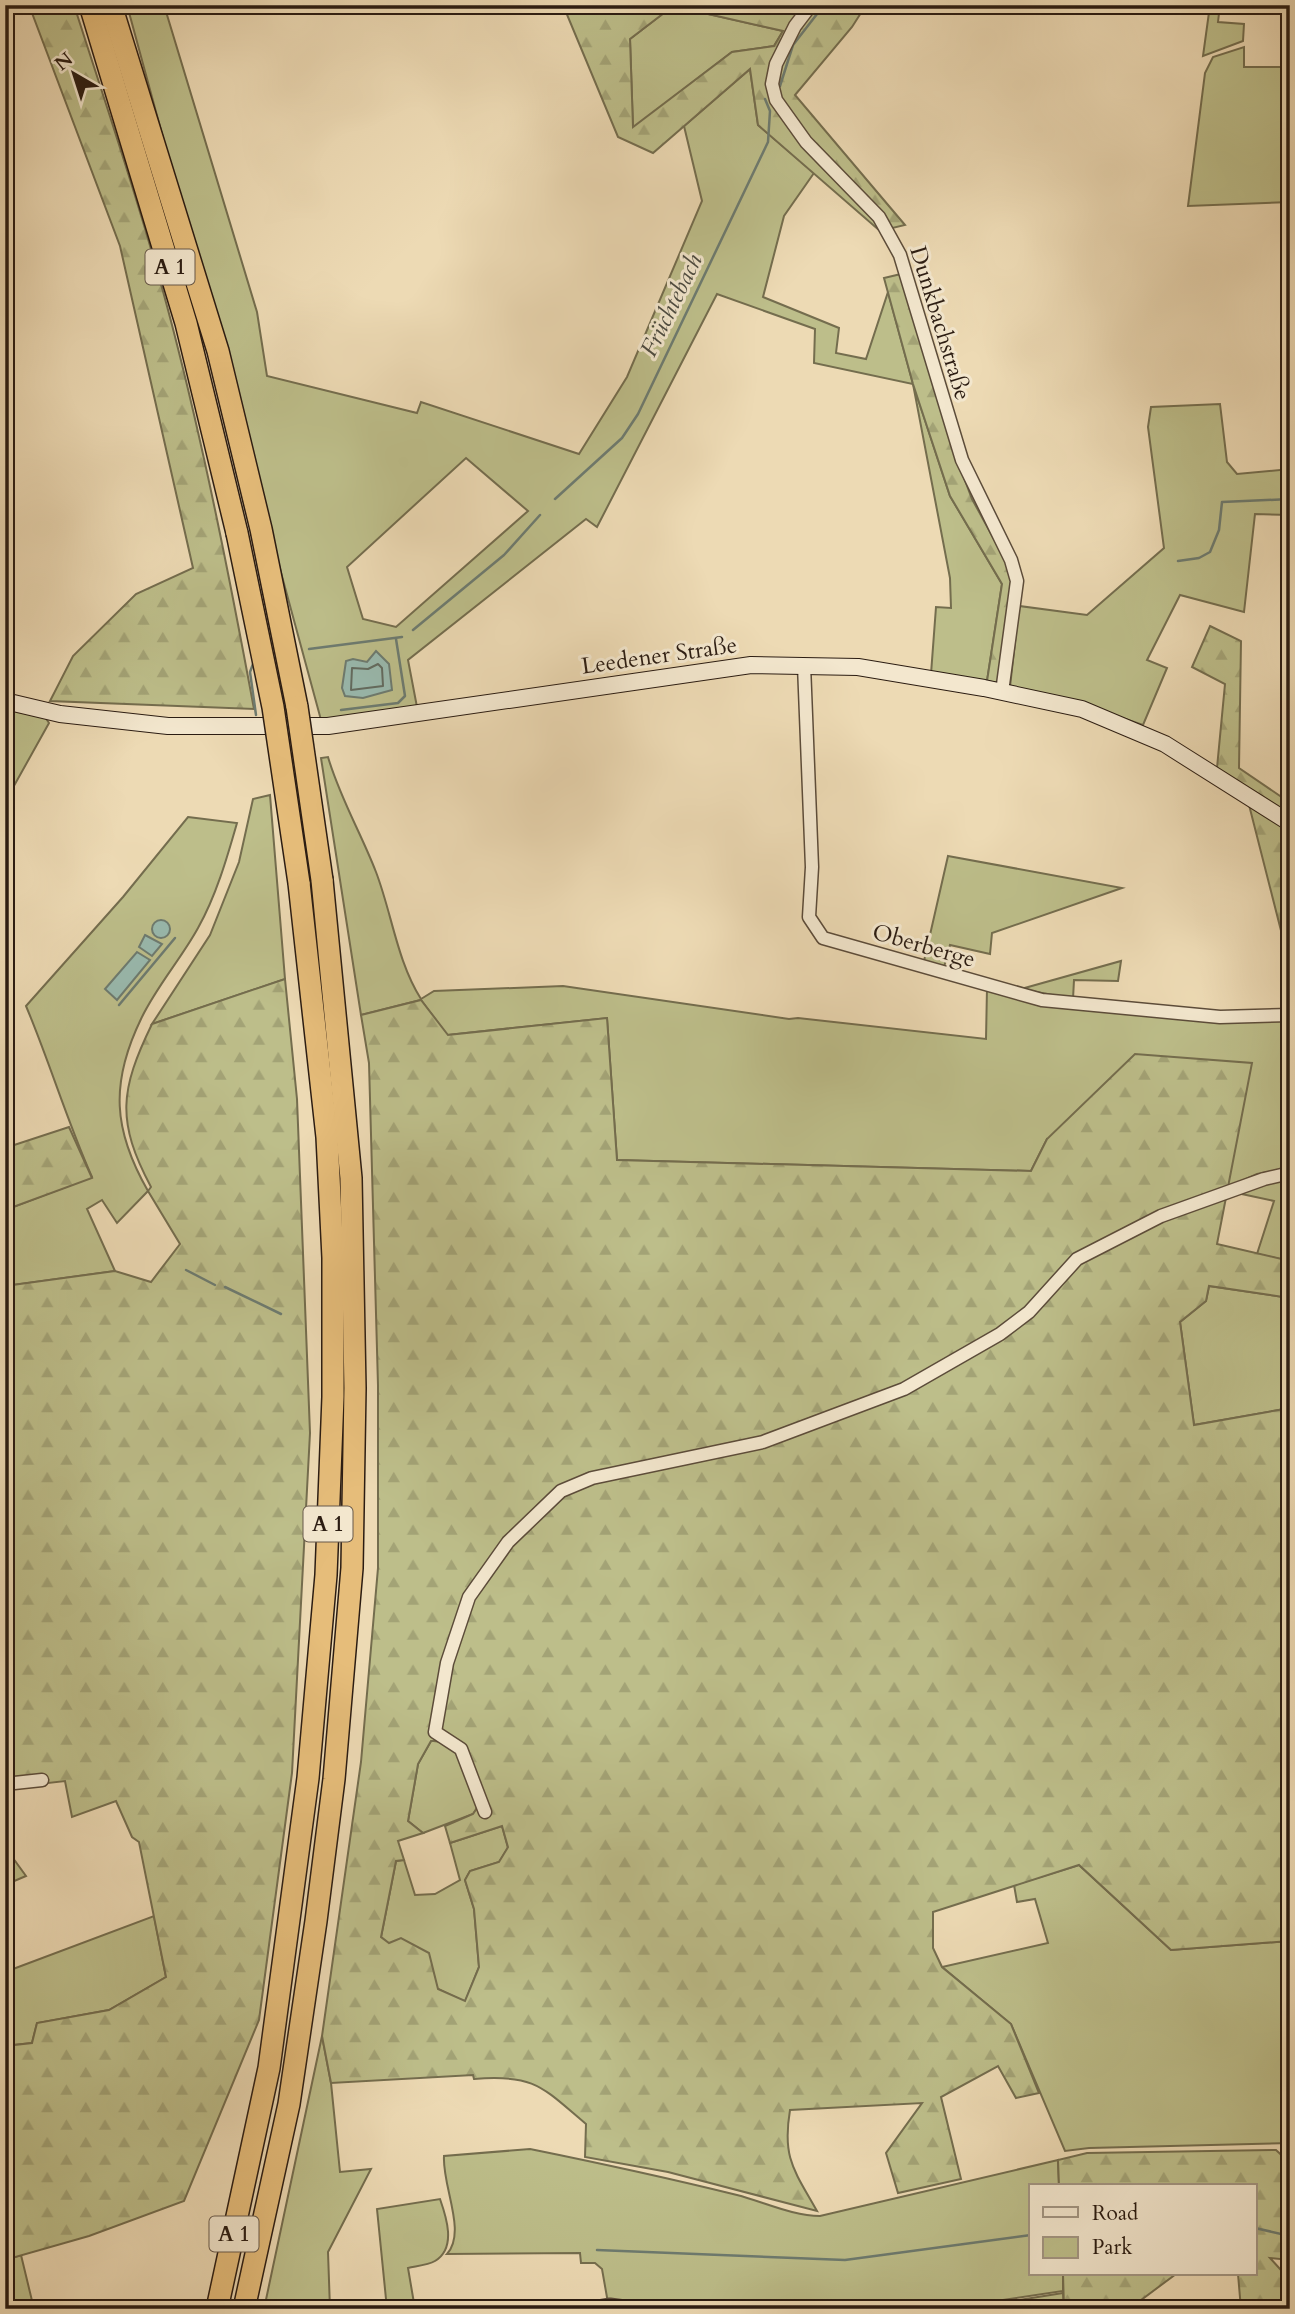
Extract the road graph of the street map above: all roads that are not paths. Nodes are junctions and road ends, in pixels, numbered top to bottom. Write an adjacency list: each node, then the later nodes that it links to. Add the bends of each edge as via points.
1 (90, 5): 13 (highway, A 1, bridge, via 186,323 237,533 272,707 299,883 327,1137 333,1258 330,1479 308,1778 269,2067)
2 (111, 5): 14 (highway, A 1, bridge, via 218,351 261,529 297,707 322,880 351,1178 352,1569 329,1818 289,2104)
3 (811, 5): 5 (street, Dunkbachstraße, via 794,26 776,64 772,84 776,100 806,142 879,217 900,255 962,460 1017,581)
4 (804, 665): 5 (street, Leedener Straße, via 859,667); 6 (street, Leedener Straße, via 751,665 328,726 168,726 60,713); 8 (street, Oberberge, via 812,867 809,918 823,938 1042,1000 1220,1017)
5 (1002, 692): 7 (street, Leedener Straße, via 1082,709 1145,733)
6 (5, 701)
7 (1290, 823)
8 (1290, 1015)
9 (1290, 1173): 12 (street, via 1136,1226 1077,1259 1029,1312 1000,1334 904,1389 764,1442 592,1478 561,1491 508,1542 469,1597 447,1663 435,1732 461,1749)
10 (42, 1780): 11 (street)
11 (5, 1784)
12 (485, 1812)
13 (217, 2307)
14 (244, 2309)
15 (586, 2309): 16 (street, via 610,2305)
16 (640, 2309)

